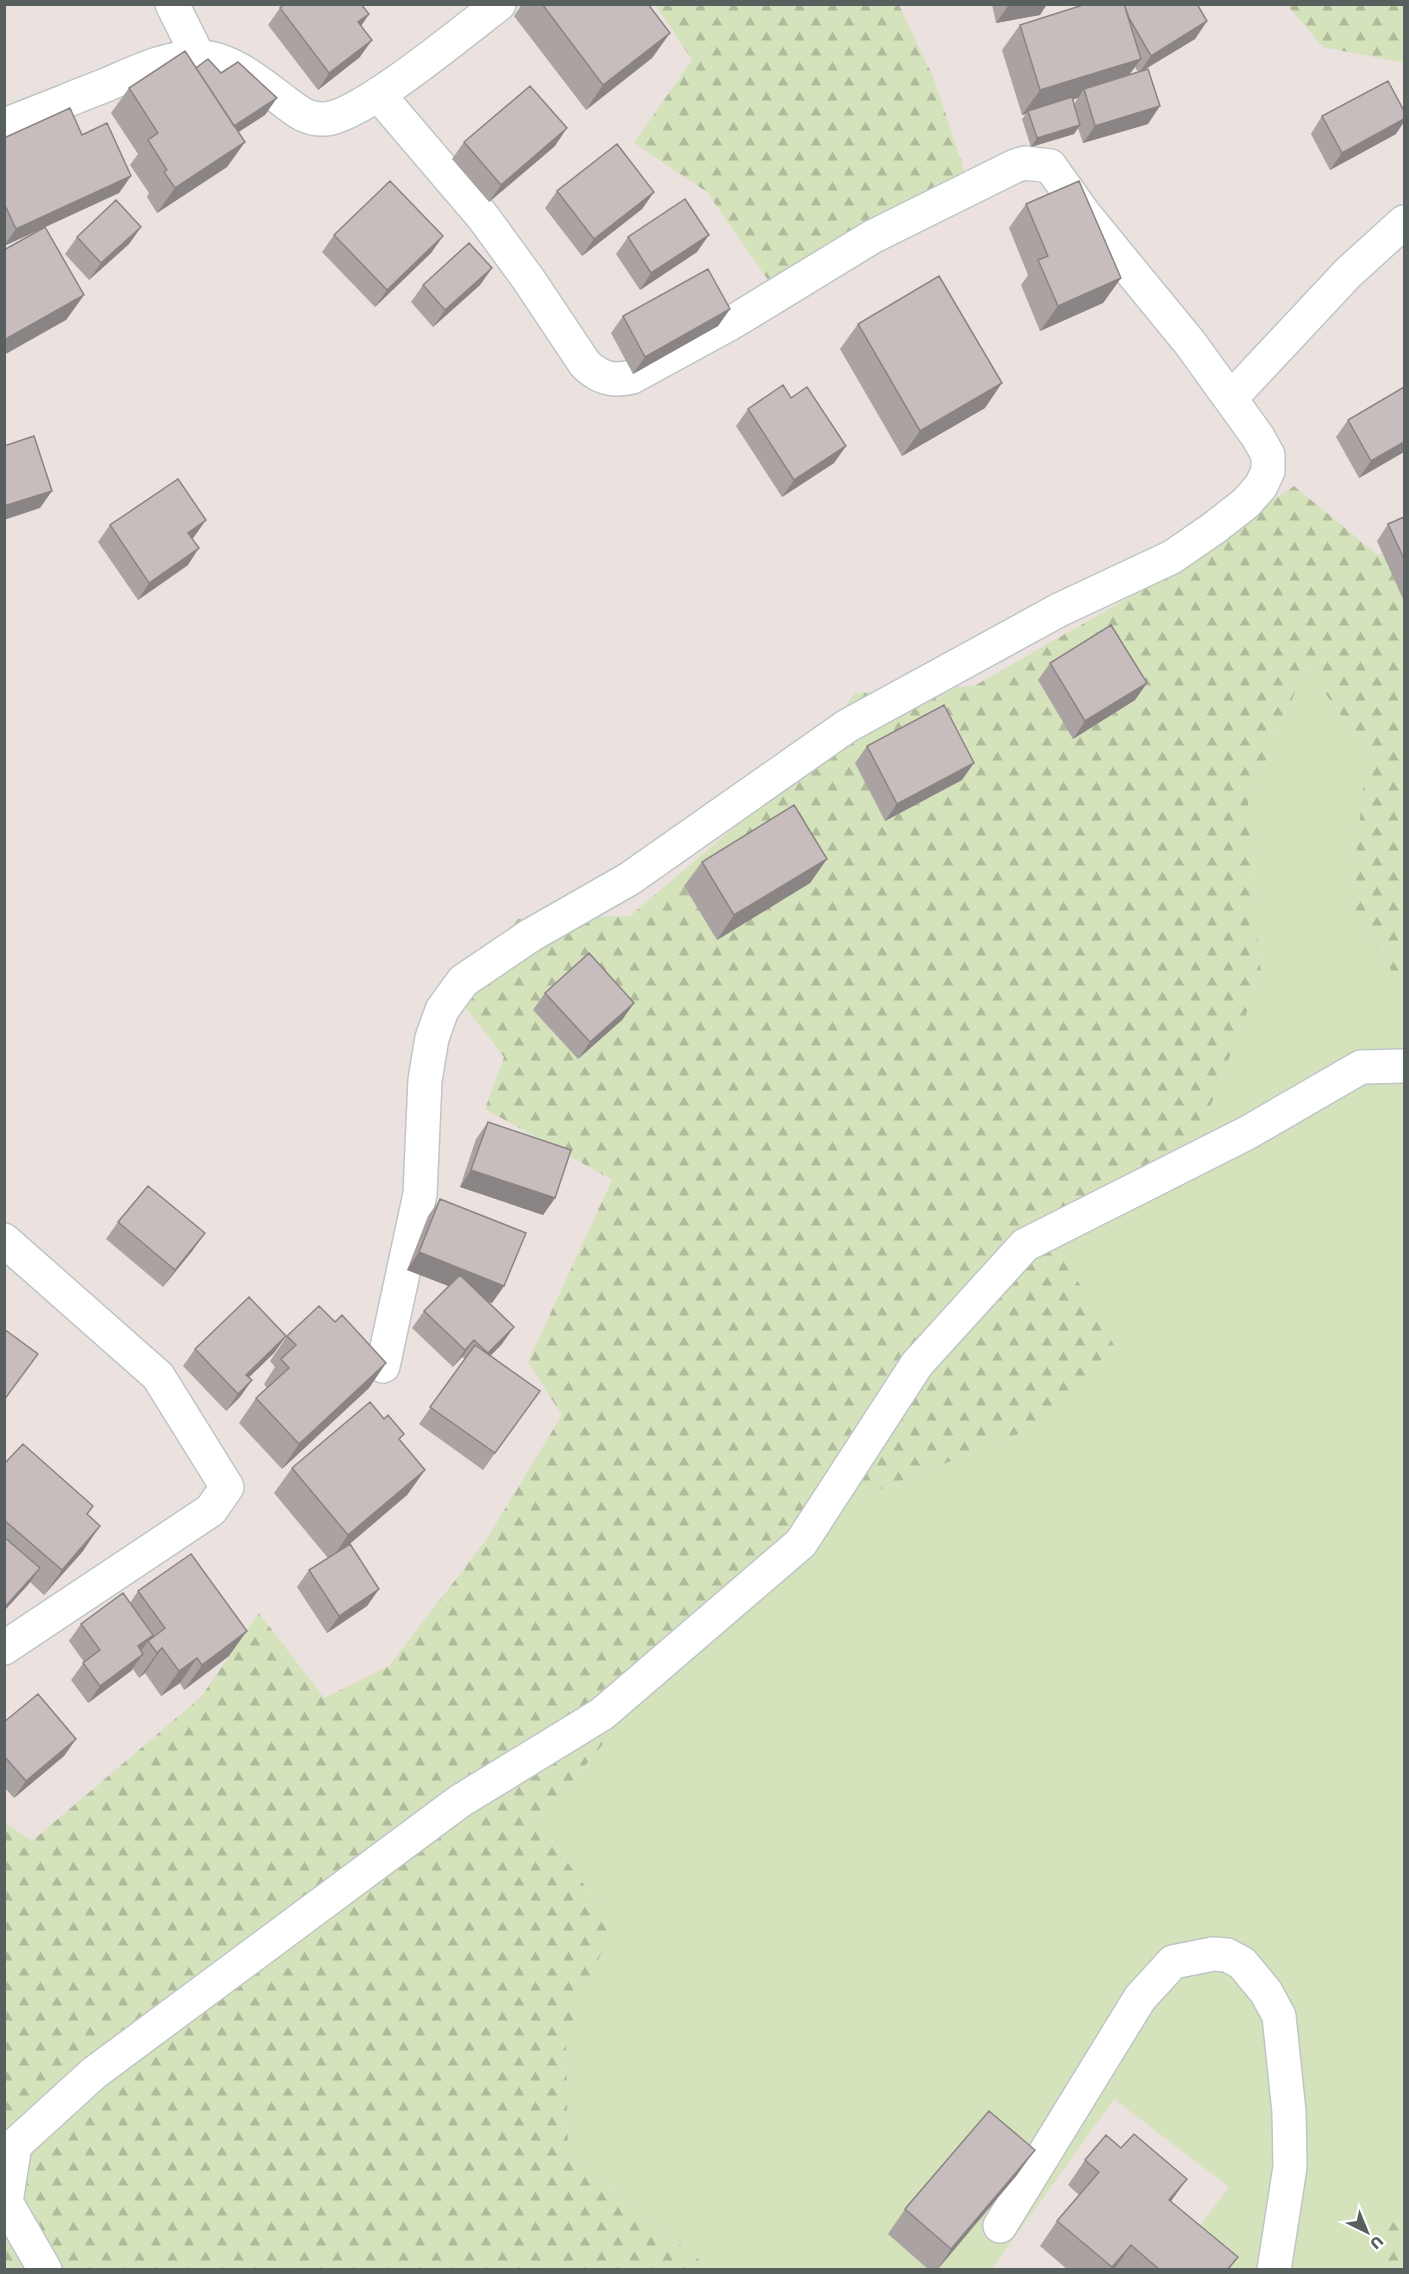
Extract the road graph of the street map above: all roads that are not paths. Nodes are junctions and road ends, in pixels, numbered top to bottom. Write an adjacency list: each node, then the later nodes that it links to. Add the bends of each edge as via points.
1 (172, 4): 3 (street)
2 (499, 4): 4 (street)
3 (198, 56): 4 (street, via 231,67 274,93 303,117 326,119 349,112); 5 (street, via 145,69)
4 (378, 94): 7 (street, via 483,217 585,363 604,378 618,381 632,377 731,323 872,237 1015,166 1041,163 1057,173 1085,215)
5 (4, 125)
6 (1404, 222): 7 (street, via 1348,273)
7 (1232, 398): 10 (street, via 1268,456 1268,471 1246,502 1214,528 1172,557 1059,610 847,726 630,879 531,935 463,981 442,1010 432,1038 425,1080 420,1194)
8 (1404, 1066): 13 (street, via 1361,1067 1247,1133 1025,1245 917,1364 801,1544 602,1714 460,1801 94,2073 15,2145 6,2202)
9 (4, 1240): 11 (street, via 158,1376 227,1487 212,1510)
10 (383, 1366)
11 (4, 1648)
12 (1000, 2226): 14 (street, via 1140,1998 1173,1962 1227,1955 1248,1970 1279,2016 1289,2112 1290,2168)
13 (45, 2270)
14 (1274, 2270)

